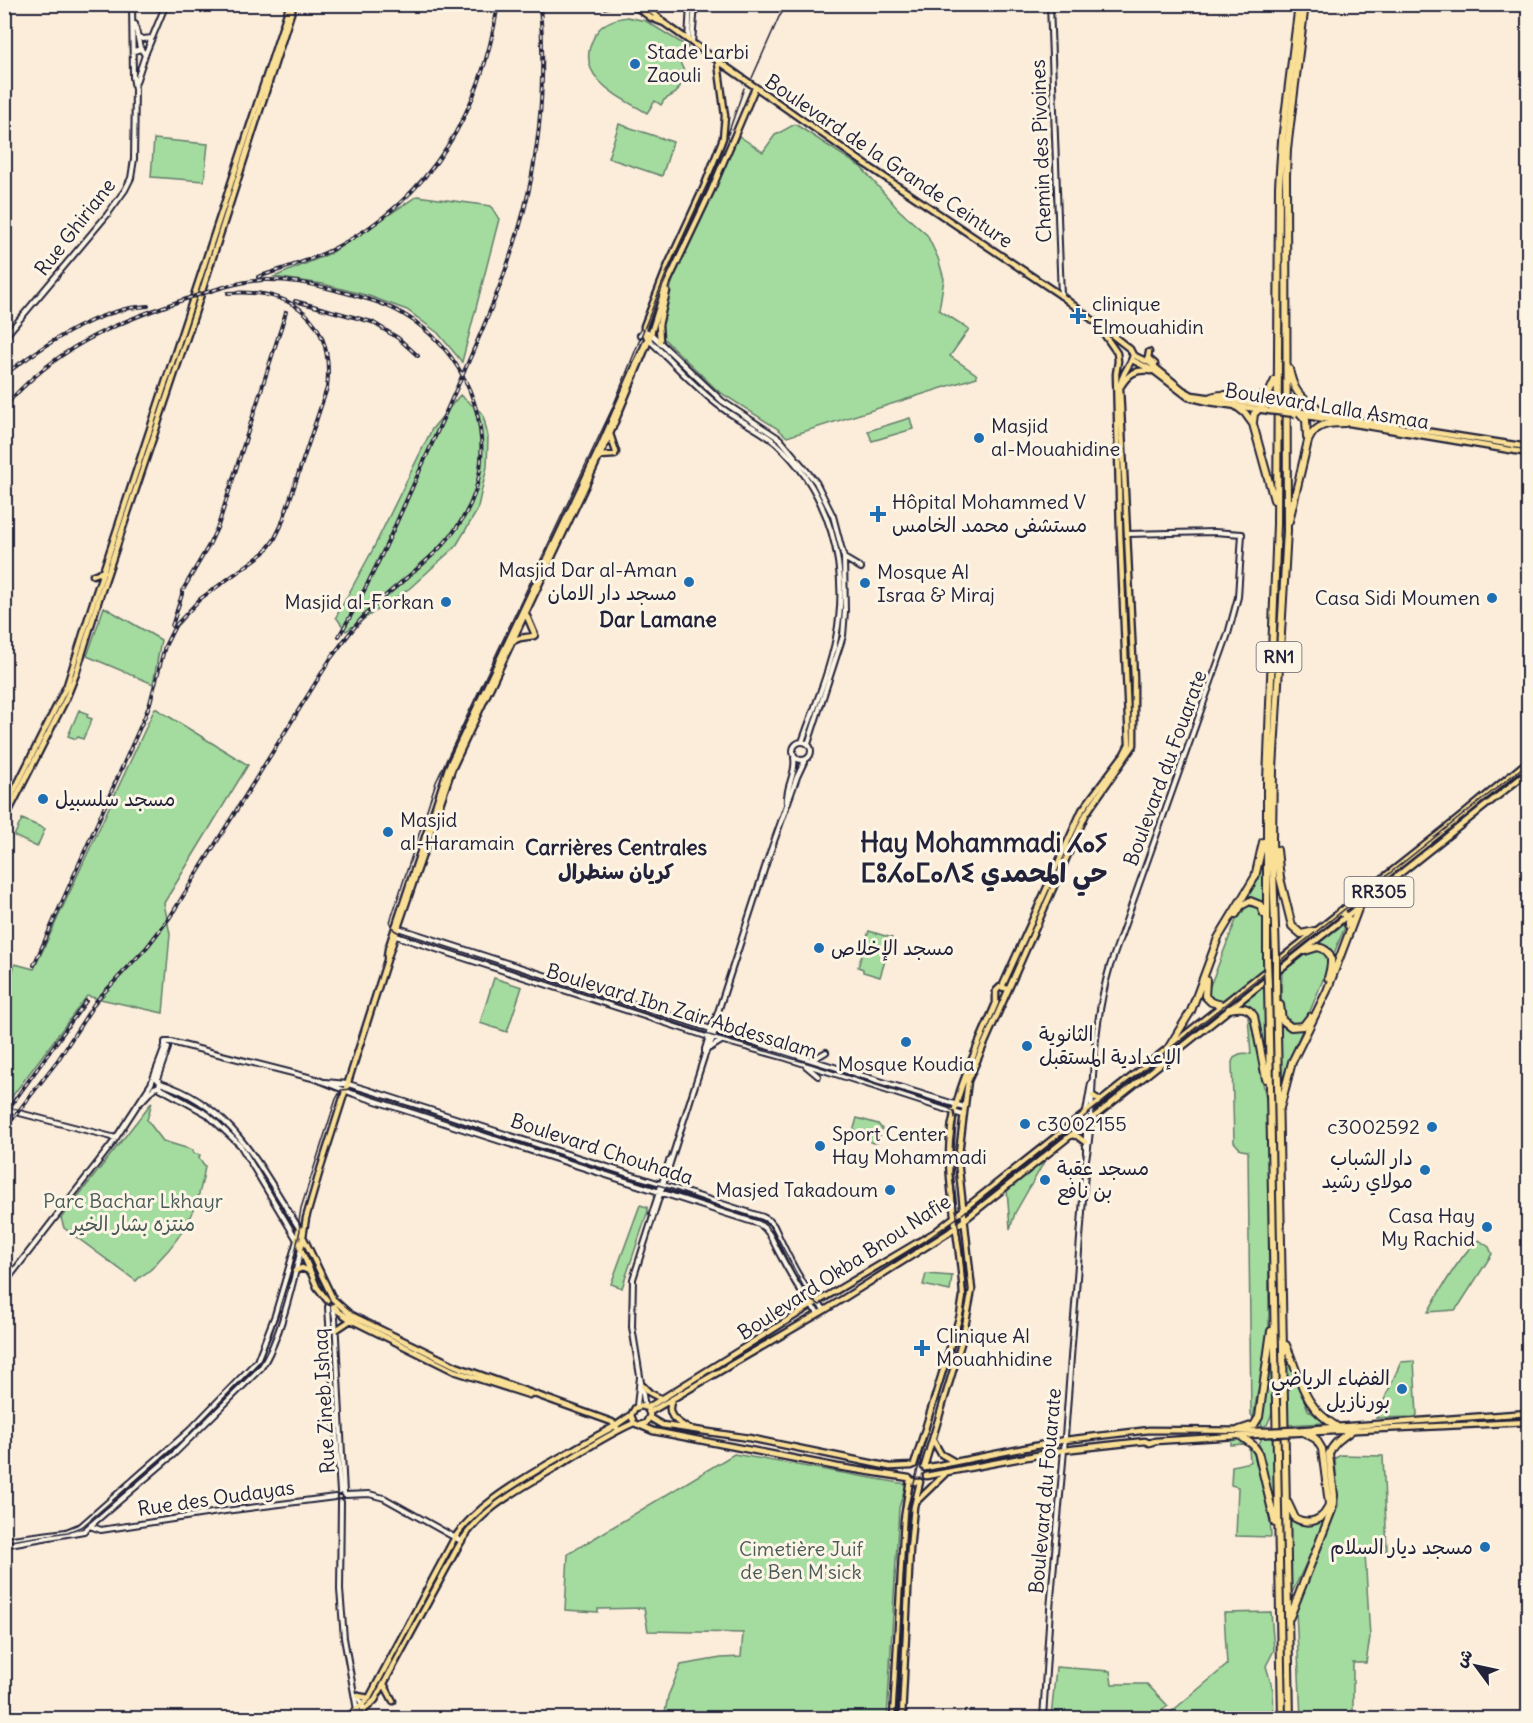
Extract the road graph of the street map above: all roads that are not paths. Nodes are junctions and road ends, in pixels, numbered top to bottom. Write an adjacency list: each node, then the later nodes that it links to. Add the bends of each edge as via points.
1 (134, 4): 12 (street); 16 (street, Rue Ghiriane)
2 (166, 4): 13 (street, Rue Ghiriane)
3 (292, 4): 57 (main road); 74 (main road, via 76,674)
4 (632, 4): 11 (main road, Boulevard de la Grande Ceinture)
5 (645, 4): 11 (main road, Boulevard de la Grande Ceinture)
6 (690, 4): 14 (street)
7 (695, 4): 14 (street)
8 (1050, 4): 23 (street, Chemin des Pivoines)
9 (1299, 4): 36 (highway, RN1, via 1280,169)
10 (1305, 4): 34 (highway, RN1, via 1287,149)
11 (664, 23): 14 (main road, Boulevard de la Grande Ceinture)
12 (136, 36): 13 (street); 15 (street)
13 (152, 40): 15 (street, Rue Ghiriane); 17 (street, Rue Ghiriane)
14 (690, 42): 19 (main road, Boulevard de la Grande Ceinture)
15 (141, 49): 16 (street, Rue Ghiriane); 17 (street)
16 (134, 52): 18 (street, Rue Ghiriane)
17 (144, 57): 18 (street, via 138,61); 20 (street, Rue Ghiriane)
18 (134, 58): 20 (street, Rue Ghiriane)
19 (718, 63): 21 (main road, Boulevard de la Grande Ceinture); 25 (main road, via 725,116 723,138)
20 (135, 85): 27 (street, Rue Ghiriane, via 134,159 125,190)
21 (755, 88): 22 (main road); 23 (main road, Boulevard de la Grande Ceinture)
22 (669, 279): 26 (main road); 29 (main road, via 659,325)
23 (1061, 296): 24 (main road, Boulevard de la Grande Ceinture)
24 (1098, 324): 30 (main road, Boulevard de la Grande Ceinture); 32 (main road, Boulevard de la Grande Ceinture)
25 (643, 331): 26 (street); 28 (main road)
26 (650, 333): 28 (main road); 29 (street)
27 (4, 338)
28 (648, 339): 47 (main road); 63 (street, via 716,403 780,447 804,475 824,508 839,562 838,627); 78 (main road, via 448,768)
29 (660, 341): 55 (street, via 714,394 777,436 795,454 825,498)
30 (1125, 347): 32 (main road); 33 (main road, via 1131,350)
31 (1149, 351): 38 (main road, via 1148,358)
32 (1117, 353): 35 (main road)
33 (1131, 359): 35 (main road, via 1122,364); 37 (main road, Boulevard Lalla Asmaa); 38 (main road, Boulevard Lalla Asmaa, via 1150,363); 39 (main road)
34 (1286, 359): 44 (highway, via 1296,390 1321,411); 53 (highway, RN1)
35 (1118, 361): 86 (main road, via 1129,744 1082,810)
36 (1277, 362): 40 (highway, via 1274,385 1267,395); 52 (highway, RN1)
37 (1154, 371): 39 (main road, via 1133,372); 41 (main road, Boulevard Lalla Asmaa, via 1188,397)
38 (1167, 376): 40 (main road, Boulevard Lalla Asmaa, via 1188,393)
39 (1120, 388): 54 (main road)
40 (1209, 398): 42 (main road, Boulevard Lalla Asmaa)
41 (1236, 406): 42 (main road, Boulevard Lalla Asmaa); 46 (highway)
42 (1265, 408): 43 (main road, Boulevard Lalla Asmaa, bridge); 46 (highway, via 1254,414)
43 (1298, 413): 44 (main road, Boulevard Lalla Asmaa); 48 (highway, via 1307,421)
44 (1322, 417): 45 (main road, Boulevard Lalla Asmaa); 49 (main road, Boulevard Lalla Asmaa)
45 (1345, 423): 48 (highway, via 1320,426); 50 (main road, Boulevard Lalla Asmaa)
46 (1253, 424): 52 (highway, via 1274,497)
47 (610, 435): 51 (main road); 51 (main road, via 616,453)
48 (1308, 441): 53 (highway)
49 (1528, 447)
50 (1528, 453)
51 (600, 456): 59 (main road)
52 (1276, 524): 70 (highway, RN1)
53 (1287, 531): 72 (highway, RN1)
54 (1126, 534): 86 (main road, via 1134,744 1086,814); 101 (street, Boulevard du Fouarate, via 1242,534 1237,607 1110,966 1100,1002)
55 (844, 558): 56 (street); 61 (street, via 843,636)
56 (861, 568)
57 (104, 571): 58 (main road); 73 (main road, via 64,691)
58 (93, 575)
59 (526, 614): 60 (main road); 60 (main road, via 535,636)
60 (513, 641): 78 (main road, via 452,769)
61 (812, 733): 62 (street); 64 (street)
62 (818, 740)
63 (802, 742): 64 (street); 65 (street, via 794,746)
64 (808, 744): 66 (street, via 811,749)
65 (793, 755): 66 (street); 71 (street, via 795,764)
66 (805, 760): 71 (street)
67 (1528, 760): 68 (main road, Boulevard Okba Bnou Nafie / RR305)
68 (1522, 766): 69 (street); 76 (main road, Boulevard Okba Bnou Nafie / RR305)
69 (1528, 774): 75 (main road, Boulevard Okba Bnou Nafie / RR305)
70 (1267, 781): 81 (highway, RN1); 85 (highway, via 1257,871 1218,938)
71 (787, 804): 91 (street)
72 (1273, 810): 79 (highway, via 1280,878 1292,926 1301,933); 84 (highway, RN1, bridge)
73 (4, 811)
74 (4, 821)
75 (1358, 909): 77 (main road, Boulevard Okba Bnou Nafie / RR305); 83 (highway)
76 (1341, 911): 77 (highway); 79 (main road, Boulevard Okba Bnou Nafie / RR305)
77 (1347, 917): 82 (main road, Boulevard Okba Bnou Nafie / RR305); 83 (highway, via 1348,926)
78 (397, 927): 80 (main road); 91 (street, Boulevard Ibn Zair Abdessalam)
79 (1315, 931): 89 (main road, Boulevard Okba Bnou Nafie / RR305)
80 (394, 936): 92 (street, Boulevard Ibn Zair Abdessalam); 104 (main road)
81 (1267, 944): 89 (highway, via 1263,910 1257,903 1247,902 1222,938 1204,986 1209,1000); 117 (highway, RN1, bridge)
82 (1305, 951): 84 (highway, via 1321,948 1332,959 1322,992 1303,1026 1291,1027 1282,1020); 90 (main road, Boulevard Okba Bnou Nafie / RR305)
83 (1333, 975): 117 (highway, via 1292,1062)
84 (1276, 980): 117 (highway, RN1)
85 (1200, 988): 89 (highway, via 1204,1001); 94 (highway)
86 (1005, 989): 87 (main road, via 996,991); 88 (main road)
87 (997, 997): 88 (main road); 108 (main road)
88 (1005, 998): 109 (main road, via 971,1074)
89 (1219, 1007): 90 (main road); 94 (main road, Boulevard Okba Bnou Nafie)
90 (1228, 1011): 115 (main road, Boulevard Okba Bnou Nafie); 117 (highway, via 1243,1007 1254,1016)
91 (713, 1030): 92 (street); 98 (street, Boulevard Ibn Zair Abdessalam)
92 (711, 1038): 93 (street, Boulevard Ibn Zair Abdessalam); 95 (street); 97 (street)
93 (723, 1040): 95 (street); 99 (street, Boulevard Ibn Zair Abdessalam)
94 (1169, 1047): 107 (main road, Boulevard Okba Bnou Nafie)
95 (709, 1048): 97 (street)
96 (826, 1052): 98 (street)
97 (705, 1054): 124 (street)
98 (812, 1059): 108 (street, Boulevard Ibn Zair Abdessalam)
99 (803, 1064): 100 (street); 113 (street, Boulevard Ibn Zair Abdessalam)
100 (818, 1076)
101 (1092, 1079): 106 (street, Boulevard du Fouarate); 112 (street, Boulevard du Fouarate)
102 (323, 1082): 103 (street, Boulevard Chouhada, via 182,1045 169,1046); 104 (street, Boulevard Chouhada); 105 (street, Boulevard Chouhada)
103 (156, 1084): 116 (street, via 187,1093); 119 (street); 121 (street)
104 (348, 1084): 105 (main road); 124 (street, Boulevard Chouhada)
105 (346, 1091): 125 (street, Boulevard Chouhada); 130 (main road)
106 (1093, 1096): 107 (main road); 110 (street, Boulevard du Fouarate)
107 (1101, 1101): 110 (main road, Boulevard Okba Bnou Nafie)
108 (956, 1105): 109 (street, Boulevard Ibn Zair Abdessalam); 113 (main road)
109 (964, 1107): 114 (main road)
110 (1092, 1108): 112 (main road, Boulevard Okba Bnou Nafie); 115 (street, Boulevard du Fouarate)
111 (4, 1109): 121 (street)
112 (1086, 1112): 118 (street, Boulevard du Fouarate); 127 (main road, Boulevard Okba Bnou Nafie)
113 (954, 1113): 114 (street, Boulevard Ibn Zair Abdessalam); 129 (main road, via 949,1159)
114 (963, 1115): 126 (main road, via 958,1161)
115 (1092, 1118): 118 (main road, Boulevard Okba Bnou Nafie); 123 (street, Boulevard du Fouarate)
116 (224, 1120): 119 (street); 132 (street, via 252,1154)
117 (1274, 1120): 140 (highway, RN1); 148 (highway, RN1)
118 (1086, 1122): 120 (main road, Boulevard Okba Bnou Nafie); 122 (street, Boulevard du Fouarate)
119 (220, 1124): 135 (street, via 247,1154)
120 (1071, 1135): 122 (main road); 131 (main road, Boulevard Okba Bnou Nafie)
121 (116, 1138): 139 (street)
122 (1085, 1142): 123 (street, Boulevard du Fouarate)
123 (1086, 1159): 170 (street, Boulevard du Fouarate)
124 (663, 1184): 125 (street); 141 (street, Boulevard Chouhada, via 770,1221)
125 (660, 1192): 143 (street, Boulevard Chouhada, via 762,1226); 150 (street, via 632,1286 632,1327)
126 (963, 1199): 127 (main road); 128 (main road)
127 (972, 1202): 128 (main road, Boulevard Okba Bnou Nafie)
128 (964, 1209): 129 (main road, Boulevard Okba Bnou Nafie); 131 (main road)
129 (954, 1216): 133 (main road); 141 (main road, Boulevard Okba Bnou Nafie)
130 (306, 1218): 132 (main road); 134 (main road)
131 (965, 1220): 133 (main road, Boulevard Okba Bnou Nafie); 169 (main road, via 971,1303)
132 (299, 1228): 134 (main road); 135 (main road)
133 (954, 1228): 144 (main road, Boulevard Okba Bnou Nafie); 175 (main road, via 962,1278 960,1315)
134 (304, 1237): 136 (main road); 142 (main road)
135 (297, 1240): 136 (main road); 188 (street, via 257,1360 190,1430 81,1526 66,1532)
136 (301, 1249): 137 (street); 138 (main road)
137 (295, 1271): 138 (main road); 186 (street, via 261,1368 173,1455)
138 (309, 1271): 142 (main road)
139 (4, 1284)
140 (1274, 1301): 167 (highway, via 1259,1417); 191 (highway, RN1)
141 (817, 1302): 143 (main road, Boulevard Okba Bnou Nafie); 144 (street, Boulevard Chouhada)
142 (333, 1304): 146 (main road); 147 (street, Rue Zineb Ishaq); 149 (main road); 181 (street, Rue Zineb Ishaq)
143 (811, 1306): 145 (street, Boulevard Chouhada); 153 (main road, Boulevard Okba Bnou Nafie)
144 (825, 1310): 145 (main road, Boulevard Okba Bnou Nafie)
145 (819, 1313): 152 (main road, Boulevard Okba Bnou Nafie)
146 (351, 1320): 147 (main road); 149 (main road)
147 (336, 1330): 181 (street, Rue Zineb Ishaq)
148 (1284, 1341): 160 (highway, via 1309,1402 1323,1419); 182 (highway, RN1)
149 (424, 1353): 161 (main road, via 612,1422)
150 (640, 1376): 151 (street); 154 (street)
151 (643, 1386): 153 (main road); 155 (street)
152 (674, 1398): 155 (main road, Boulevard Okba Bnou Nafie); 162 (main road, via 670,1403 671,1415)
153 (662, 1399): 155 (main road, Boulevard Okba Bnou Nafie)
154 (638, 1406): 155 (main road); 157 (main road)
155 (648, 1411): 159 (main road, via 646,1423); 162 (main road, via 657,1424)
156 (1528, 1413): 160 (main road)
157 (631, 1415): 159 (main road); 161 (main road)
158 (1528, 1422): 164 (main road)
159 (637, 1424): 161 (main road); 179 (main road, via 660,1432)
160 (1336, 1426): 166 (main road)
161 (615, 1429): 187 (main road, via 510,1487 476,1513); 189 (main road, via 504,1499 478,1520)
162 (690, 1429): 175 (main road, via 890,1467)
163 (1153, 1430): 165 (main road); 167 (main road); 172 (main road)
164 (1351, 1431): 168 (main road); 192 (highway, via 1335,1443 1329,1454 1334,1502)
165 (1145, 1432): 170 (main road); 171 (main road)
166 (1294, 1432): 167 (main road, bridge); 168 (main road)
167 (1240, 1433): 172 (main road); 191 (highway, via 1258,1452 1272,1506)
168 (1305, 1433): 182 (highway, via 1316,1439 1322,1449 1329,1504 1323,1516 1311,1522 1300,1521 1292,1514)
169 (933, 1440): 174 (main road, via 941,1454); 176 (main road)
170 (1065, 1440): 173 (street, Boulevard du Fouarate); 174 (main road)
171 (1145, 1441): 172 (main road); 173 (main road)
172 (1155, 1441)
173 (1064, 1450): 177 (main road); 201 (street, Boulevard du Fouarate)
174 (955, 1462): 176 (main road)
175 (913, 1466): 176 (main road); 179 (main road, via 908,1473)
176 (924, 1468): 178 (main road)
177 (948, 1472): 178 (main road); 185 (main road)
178 (926, 1476): 180 (main road)
179 (910, 1479): 180 (main road); 199 (main road, via 903,1529)
180 (920, 1482): 185 (main road)
181 (343, 1493): 183 (street); 184 (street); 187 (street, via 384,1498)
182 (1286, 1496): 192 (highway, RN1)
183 (335, 1497): 184 (street); 186 (street, Rue des Oudayas, via 100,1530)
184 (341, 1502): 194 (street, Rue Zineb Ishaq, via 339,1590 344,1638)
185 (914, 1504): 200 (main road)
186 (92, 1525): 190 (street, via 84,1531)
187 (455, 1537): 189 (street); 195 (main road)
188 (4, 1540)
189 (461, 1541): 193 (main road)
190 (4, 1545)
191 (1278, 1551): 202 (highway, RN1)
192 (1289, 1620): 203 (highway, RN1)
193 (384, 1683): 196 (main road); 197 (main road, via 375,1700)
194 (357, 1694): 195 (main road); 197 (street, Rue Zineb Ishaq)
195 (369, 1698): 197 (main road)
196 (393, 1701)
197 (360, 1714): 198 (main road)
198 (347, 1719)
199 (893, 1719)
200 (902, 1719)
201 (1043, 1719)
202 (1282, 1719)
203 (1290, 1719)

